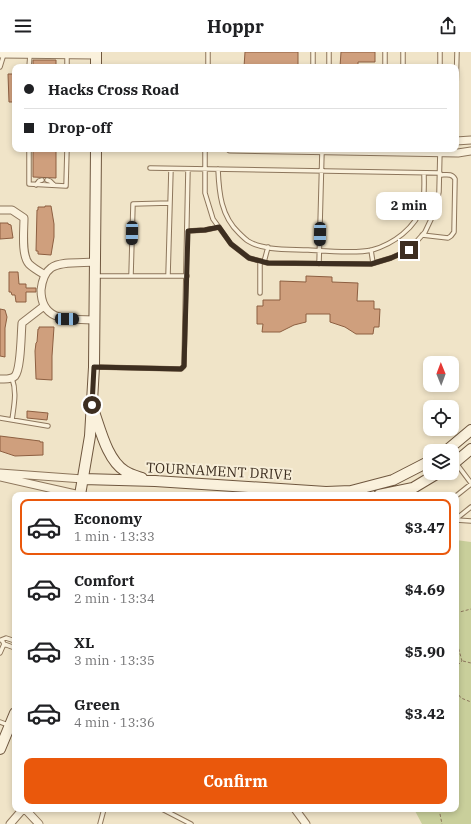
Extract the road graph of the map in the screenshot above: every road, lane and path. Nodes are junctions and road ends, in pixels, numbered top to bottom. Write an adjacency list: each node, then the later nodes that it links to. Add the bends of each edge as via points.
1 (208, 52): 14 (lane)
2 (313, 52): 15 (lane)
3 (329, 52): 16 (lane)
4 (385, 52): 17 (lane)
5 (403, 52): 18 (lane)
6 (440, 52): 19 (lane)
7 (457, 52): 20 (lane)
8 (30, 53): 9 (street); 10 (street); 12 (lane)
9 (67, 53): 11 (street); 13 (lane)
10 (3, 54): 21 (lane)
11 (96, 54)
12 (30, 64)
13 (67, 64)
14 (208, 64)
15 (313, 64)
16 (329, 64)
17 (385, 64)
18 (403, 64)
19 (440, 64)
20 (457, 64)
21 (0, 67)
22 (471, 140): 23 (street)
23 (459, 141)
24 (471, 151): 31 (street)
25 (29, 152): 42 (lane, via 29,184)
26 (67, 152): 43 (lane, via 66,186)
27 (96, 152): 52 (main road)
28 (205, 152): 35 (lane)
29 (322, 152): 37 (lane)
30 (440, 152): 39 (lane)
31 (449, 152)
32 (150, 168): 33 (lane)
33 (171, 169): 34 (lane); 44 (lane)
34 (188, 169): 35 (lane); 47 (lane)
35 (204, 169): 36 (lane); 46 (lane, via 205,193 213,219)
36 (218, 169): 37 (lane); 49 (lane, via 219,194 229,221 248,241)
37 (321, 171): 38 (lane); 50 (lane)
38 (424, 173): 39 (lane); 51 (lane, via 423,205 418,216 407,231 389,243)
39 (440, 174): 48 (lane, via 435,211); 48 (lane, via 451,175 455,180 454,232 448,238)
40 (42, 180): 42 (lane)
41 (47, 180): 43 (lane)
42 (36, 185): 43 (lane)
43 (55, 185)
44 (170, 203): 58 (lane, via 133,204); 59 (lane)
45 (0, 210): 56 (street, via 12,210 24,218 25,257 29,264)
46 (219, 227): 47 (lane); 53 (lane, via 231,244 249,258)
47 (188, 231): 60 (lane)
48 (422, 235): 54 (lane, via 409,250)
49 (268, 247): 50 (lane); 53 (lane)
50 (319, 250): 51 (lane); 55 (lane)
51 (371, 250): 54 (lane)
52 (94, 262): 56 (street, via 56,265); 57 (main road)
53 (262, 262): 55 (lane); 61 (lane)
54 (373, 263): 55 (lane)
55 (319, 264)
56 (45, 275): 62 (street, via 42,281)
57 (94, 276): 58 (lane); 63 (main road)
58 (131, 276): 59 (lane)
59 (168, 276): 60 (lane)
60 (187, 276): 64 (lane, via 184,366 181,369)
61 (260, 293)
62 (44, 306): 63 (street, via 56,316); 65 (street, via 22,323 18,368)
63 (95, 320): 64 (main road)
64 (94, 367): 67 (main road)
65 (12, 378): 66 (street); 69 (lane, via 16,396)
66 (0, 379)
67 (92, 405): 79 (main road); 80 (main road, via 116,464 125,472)
68 (0, 418): 69 (lane)
69 (12, 420): 70 (lane)
70 (48, 426)
71 (471, 430): 72 (main road)
72 (454, 444)
73 (471, 449): 74 (main road)
74 (459, 458)
75 (423, 465): 80 (main road, TOURNAMENT DRIVE, via 393,480 351,491 326,492)
76 (459, 469): 82 (lane)
77 (0, 473): 79 (street, TOURNAMENT DRIVE)
78 (0, 477): 83 (street)
79 (83, 479): 80 (main road, TOURNAMENT DRIVE); 84 (main road)
80 (150, 480)
81 (426, 480): 85 (main road, via 413,488)
82 (471, 484): 86 (lane)
83 (68, 492)
84 (81, 492)
85 (394, 492)
86 (459, 494)
87 (471, 507): 88 (lane)
88 (459, 517)
89 (459, 520): 90 (lane)
90 (471, 521)
91 (471, 609): 92 (path)
92 (459, 612)
93 (12, 640): 94 (lane, via 6,638)
94 (2, 641): 95 (lane); 97 (lane)
95 (12, 646)
96 (459, 650): 98 (path)
97 (0, 653)
98 (462, 661): 99 (path); 100 (path)
99 (471, 663)
100 (459, 664)
101 (459, 695): 102 (path)
102 (471, 702)
103 (12, 716): 104 (main road)
104 (5, 724): 105 (main road)
105 (0, 749)
106 (21, 812): 112 (street)
107 (27, 812): 113 (street)
108 (103, 812): 114 (lane)
109 (168, 812): 115 (lane)
110 (297, 812): 116 (street)
111 (440, 812): 117 (path)
112 (10, 824)
113 (39, 824)
114 (100, 824)
115 (191, 824)
116 (306, 824)
117 (442, 824)

